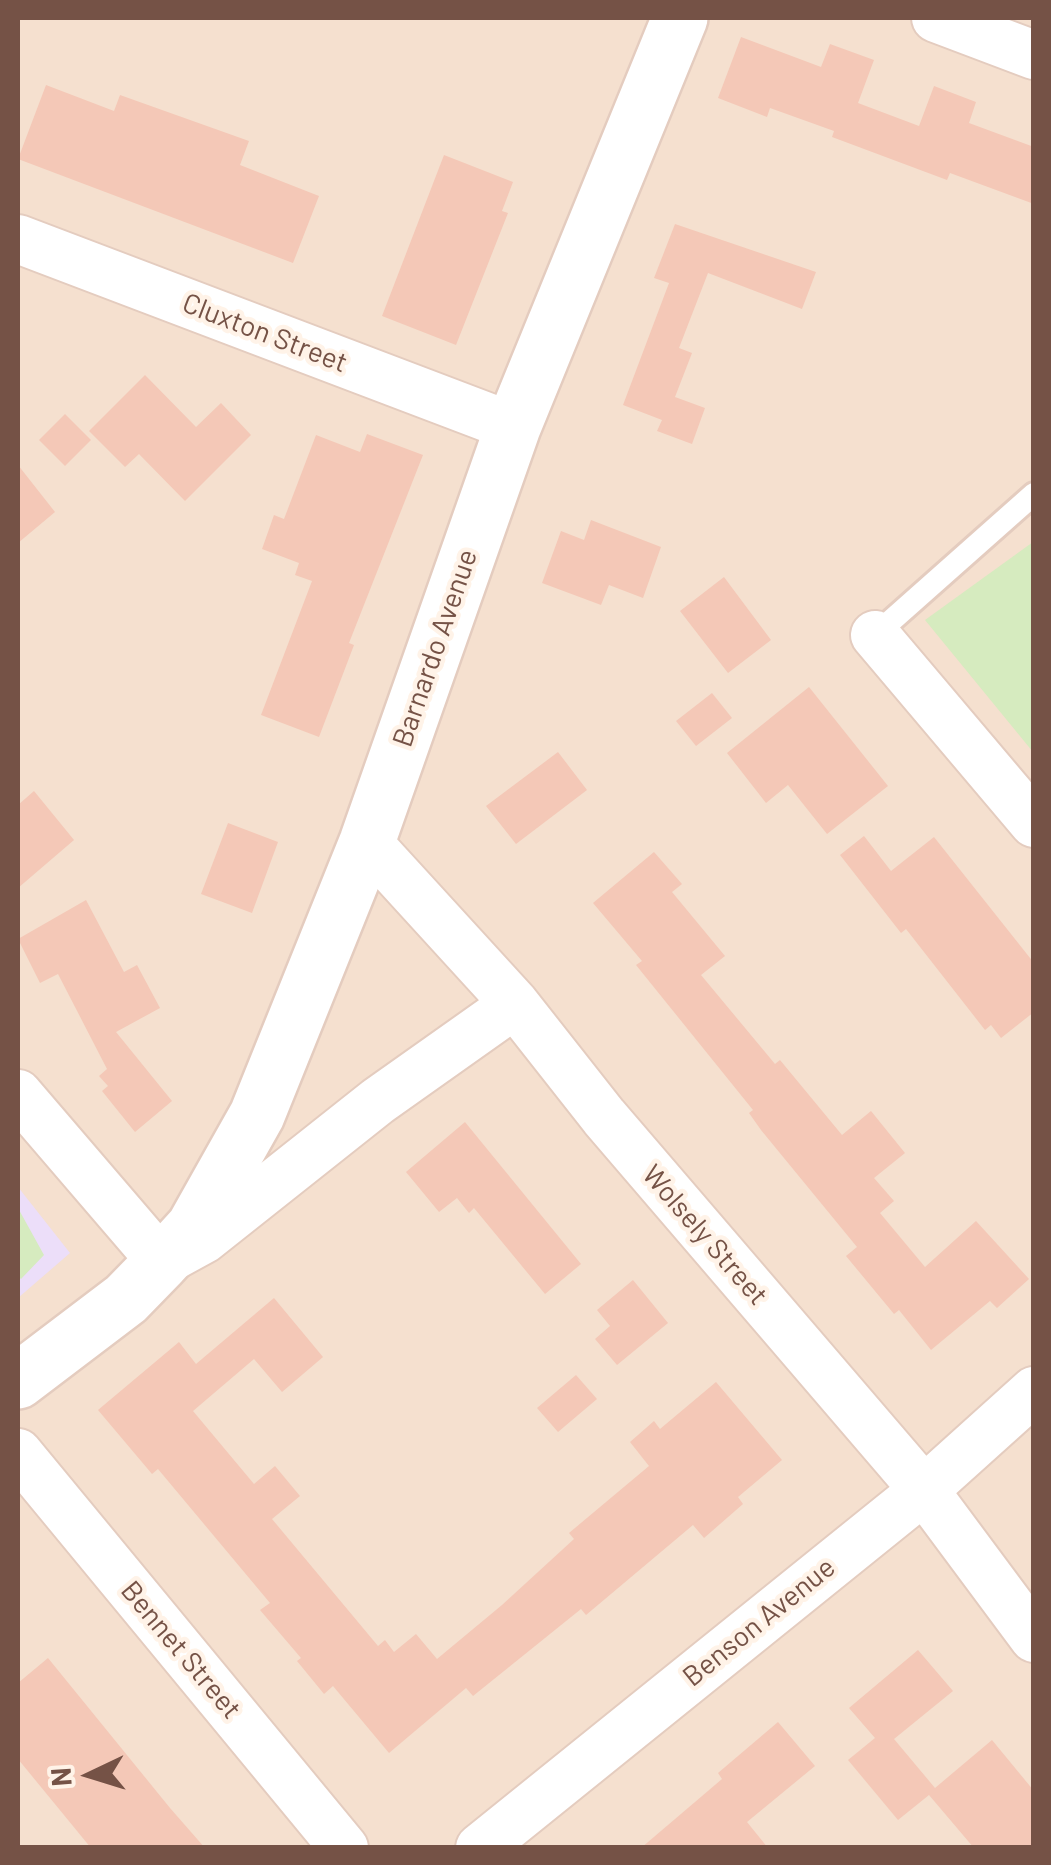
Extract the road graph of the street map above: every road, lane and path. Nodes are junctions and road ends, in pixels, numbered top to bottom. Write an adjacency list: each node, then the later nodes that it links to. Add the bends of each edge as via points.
1 (680, 18): 5 (street, Barnardo Avenue)
2 (936, 18): 3 (street)
3 (1034, 54)
4 (18, 239): 5 (street, Cluxton Street)
5 (513, 427): 9 (street, Barnardo Avenue)
6 (1034, 494): 7 (lane)
7 (875, 635): 8 (street)
8 (1034, 824)
9 (367, 842): 10 (street, Wolsely Street); 12 (street, Barnardo Avenue, via 256,1115 194,1227)
10 (514, 1004): 12 (street, Barnardo Avenue, via 204,1239); 16 (street, Wolsely Street)
11 (18, 1094): 12 (street)
12 (162, 1262): 13 (street, Barnardo Avenue, via 126,1299)
13 (18, 1381)
14 (1034, 1391): 16 (street, Benson Avenue)
15 (18, 1453): 18 (street, Bennet Street)
16 (924, 1490): 17 (street, Wolsely Street); 19 (street, Benson Avenue)
17 (1034, 1638)
18 (344, 1848)
19 (480, 1848)

